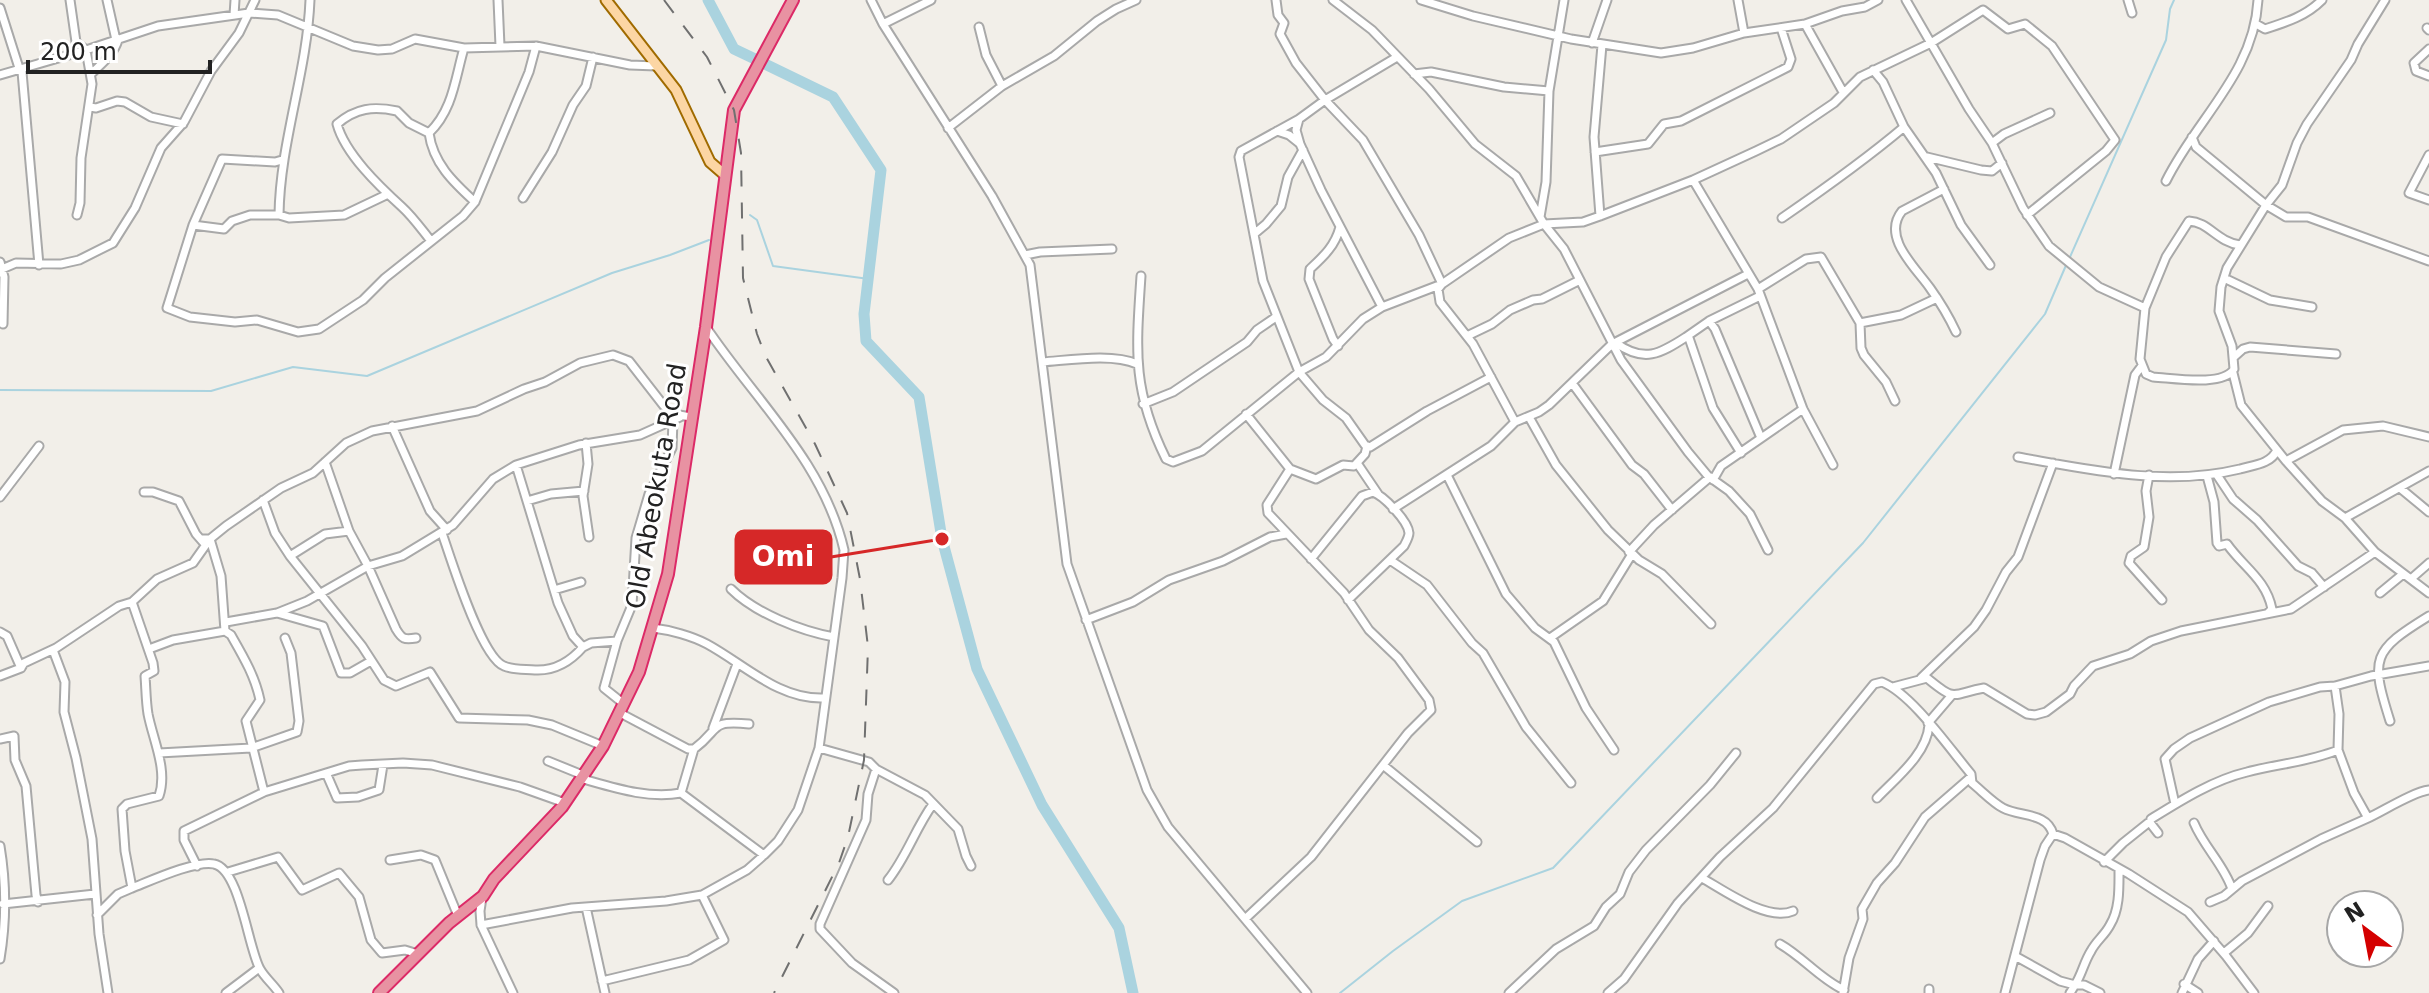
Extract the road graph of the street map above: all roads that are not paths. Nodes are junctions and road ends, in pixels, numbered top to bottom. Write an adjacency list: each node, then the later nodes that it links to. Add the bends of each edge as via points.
1 (70, 0): 46 (street, via 76,42)
2 (107, 0): 38 (street)
3 (235, 0): 29 (street)
4 (255, 0): 27 (street)
5 (310, 0): 33 (street)
6 (498, 0): 42 (street)
7 (606, 0): 49 (main road)
8 (793, 0): 76 (highway, Old Abeokuta Road, via 734,110)
9 (871, 0): 30 (street)
10 (931, 0): 30 (street)
11 (1136, 0): 56 (street)
12 (1276, 0): 59 (street, via 1284,23 1280,34)
13 (1333, 0): 48 (street)
14 (1421, 0): 26 (street)
15 (1464, 0): 26 (street)
16 (1564, 0): 37 (street)
17 (1607, 0): 39 (street)
18 (1738, 0): 36 (street)
19 (1878, 0): 31 (street)
20 (1906, 0): 40 (street)
21 (2128, 0): 28 (street)
22 (2258, 0): 32 (street)
23 (2322, 0): 32 (street, via 2294,19 2265,29)
24 (2385, 0): 84 (street, via 2307,124 2282,185)
25 (0, 8): 50 (street)
26 (1461, 12): 37 (street)
27 (249, 13): 29 (street); 33 (street, via 278,15); 63 (street)
28 (2132, 13)
29 (234, 15): 38 (street, via 158,26)
30 (883, 24): 65 (street)
31 (1805, 24): 35 (street); 58 (street)
32 (2256, 24): 69 (street, via 2239,69)
33 (306, 27): 44 (street, via 378,50 415,39); 74 (street)
34 (979, 27): 56 (street)
35 (1781, 28): 36 (street); 71 (street, via 1791,59 1788,67 1681,121 1664,124 1648,144)
36 (1744, 33): 41 (street, via 1661,53)
37 (1558, 36): 39 (street); 57 (street)
38 (117, 40): 46 (street); 52 (street)
39 (1592, 43): 41 (street)
40 (1931, 43): 51 (street); 68 (street); 87 (street, via 1983,10 2008,29 2025,24 2052,46 2115,140)
41 (1602, 45): 71 (street)
42 (500, 46): 43 (street); 44 (street)
43 (536, 46): 47 (street); 83 (street)
44 (464, 48): 67 (street, via 450,102)
45 (2429, 49): 55 (street, via 2414,63 2416,71)
46 (86, 50): 50 (street); 52 (street)
47 (593, 57): 49 (street); 81 (street, via 586,86)
48 (1397, 57): 53 (street); 59 (street)
49 (656, 66): 76 (main road, via 676,90 710,162)
50 (19, 68): 54 (street); 99 (street)
51 (1873, 70): 58 (street); 64 (street)
52 (92, 73): 60 (street)
53 (1414, 74): 57 (street, via 1452,74); 90 (street, via 1475,144 1516,176)
54 (0, 75)
55 (2429, 76)
56 (1002, 86): 65 (street)
57 (1549, 91): 90 (street)
58 (1843, 92): 77 (street, via 1781,139)
59 (1325, 100): 62 (street); 106 (street, via 1363,140)
60 (90, 107): 63 (street, via 125,102 151,117); 85 (street)
61 (2050, 113): 68 (street)
62 (1299, 119): 66 (street); 70 (street, via 1296,130)
63 (183, 124): 99 (street, via 161,148 113,243 79,260)
64 (1904, 127): 73 (street); 89 (street, via 1856,168)
65 (948, 128): 97 (street)
66 (1277, 131): 70 (street); 93 (street, via 1245,147 1239,157)
67 (429, 133): 80 (street, via 397,111 371,107 337,124); 83 (street, via 445,174)
68 (1992, 143): 75 (street)
69 (2192, 143): 78 (street); 84 (street)
70 (1302, 147): 92 (street); 93 (street, via 1281,206)
71 (1595, 152): 88 (street)
72 (2429, 155): 82 (street, via 2409,193)
73 (1927, 157): 75 (street, via 1992,171); 79 (street)
74 (282, 160): 86 (street); 91 (street, via 222,159)
75 (2002, 163): 87 (street)
76 (725, 175): 116 (highway, Old Abeokuta Road)
77 (1693, 180): 88 (street); 102 (street)
78 (2166, 181)
79 (1944, 189): 100 (street, via 1961,225); 108 (street, via 1911,204 1895,223 1904,256)
80 (386, 195): 86 (street, via 344,215); 94 (street)
81 (523, 198)
82 (2429, 200)
83 (475, 202): 94 (street)
84 (2266, 205): 95 (street); 98 (street, via 2286,217 2308,217)
85 (77, 215)
86 (279, 215): 91 (street, via 250,215 224,229)
87 (2027, 215): 111 (street, via 2049,246 2099,287)
88 (1600, 216): 90 (street, via 1583,222)
89 (1782, 218)
90 (1542, 220): 105 (street); 106 (street, via 1497,244)
91 (193, 225): 94 (street, via 167,308 190,317 257,320 298,332 319,329 345,313)
92 (1340, 227): 109 (street); 121 (street, via 1326,256 1310,269 1309,279)
93 (1254, 234): 112 (street)
94 (431, 241)
95 (2240, 245): 104 (street); 111 (street, via 2226,244 2197,221 2189,221 2166,257)
96 (1112, 249): 97 (street)
97 (1025, 255): 124 (street, via 1034,283)
98 (2429, 261)
99 (39, 265): 101 (street)
100 (1990, 265)
101 (1, 268): 115 (street)
102 (1748, 274): 107 (street); 120 (street)
103 (1141, 276): 125 (street)
104 (2224, 278): 110 (street, via 2270,300); 123 (street, via 2220,317)
105 (1580, 280): 118 (street, via 1510,310); 120 (street)
106 (1442, 284): 109 (street); 118 (street, via 1440,302)
107 (1759, 292): 113 (street); 114 (street, via 1817,256 1827,264); 133 (street)
108 (1937, 298): 114 (street, via 1901,315); 117 (street)
109 (1382, 307): 121 (street)
110 (2312, 307)
111 (2145, 308): 126 (street)
112 (1276, 317): 127 (street); 132 (street, via 1173,392)
113 (1709, 321): 119 (street); 140 (street)
114 (1860, 323): 131 (street, via 1864,355)
115 (3, 324)
116 (706, 327): 136 (highway, Old Abeokuta Road); 205 (street, via 805,461 829,503 844,550)
117 (1956, 332)
118 (1467, 336): 129 (street)
119 (1686, 337): 120 (street, via 1653,355); 145 (street, via 1713,408)
120 (1614, 344): 130 (street); 160 (street, via 1646,398)
121 (1338, 346): 127 (street)
122 (2336, 354): 123 (street, via 2250,347)
123 (2234, 357): 128 (street)
124 (1043, 362): 125 (street, via 1113,359); 200 (street, via 1067,564)
125 (1137, 364): 132 (street)
126 (2141, 367): 128 (street, via 2146,374 2164,377 2210,380); 155 (street)
127 (1299, 372): 134 (street); 143 (street)
128 (2233, 373): 144 (street, via 2241,405)
129 (1491, 377): 137 (street); 143 (street)
130 (1572, 383): 135 (street); 169 (street)
131 (1895, 401)
132 (1143, 404): 134 (street, via 1166,459 1173,462 1202,451)
133 (1803, 409): 140 (street); 152 (street)
134 (1246, 414): 153 (street)
135 (1529, 417): 137 (street); 179 (street, via 1556,465)
136 (682, 418): 138 (street, via 664,406 629,361 613,355 580,363 477,411); 141 (street, via 640,435); 203 (highway, Old Abeokuta Road, via 668,574); 209 (street, via 643,513 636,538 634,597)
137 (1515, 422): 156 (street, via 1491,446)
138 (392, 426): 148 (street, via 360,435); 173 (street, via 430,511)
139 (2429, 437): 147 (street, via 2383,426 2353,428)
140 (1761, 438): 145 (street)
141 (586, 443): 151 (street); 162 (street)
142 (39, 446): 165 (street)
143 (1367, 446): 149 (street)
144 (2277, 450): 147 (street); 158 (street, via 2257,465)
145 (1741, 453): 160 (street)
146 (2018, 457): 150 (street)
147 (2286, 461): 171 (street)
148 (325, 462): 166 (street); 172 (street)
149 (1357, 463): 153 (street, via 1316,479); 164 (street)
150 (2053, 463): 155 (street); 219 (street, via 2018,557 1986,610)
151 (516, 465): 167 (street); 173 (street, via 493,479)
152 (1833, 465)
153 (1290, 469): 174 (street, via 1267,508)
154 (2429, 471): 161 (street)
155 (2114, 474): 157 (street)
156 (1447, 475): 168 (street); 208 (street, via 1506,594 1527,621)
157 (2149, 475): 159 (street); 195 (street, via 2144,547 2129,563)
158 (2217, 475): 159 (street); 188 (street, via 2233,499)
159 (2207, 476): 198 (street, via 2217,543 2227,544 2265,587 2272,609)
160 (1711, 479): 169 (street); 177 (street, via 1750,514)
161 (2400, 488): 170 (street); 171 (street)
162 (584, 491): 167 (street); 175 (street)
163 (144, 492): 176 (street, via 177,499)
164 (1378, 494): 168 (street); 181 (street, via 1362,496)
165 (0, 497)
166 (263, 500): 176 (street); 180 (street)
167 (527, 501): 190 (street)
168 (1393, 509): 182 (street, via 1410,536)
169 (1672, 510): 179 (street)
170 (2429, 512)
171 (2345, 518): 178 (street)
172 (349, 531): 180 (street, via 325,534); 184 (street)
173 (445, 531): 184 (street, via 402,556); 210 (street, via 479,631 501,666 545,671 575,657)
174 (1286, 534): 181 (street); 200 (street)
175 (589, 537)
176 (206, 542): 196 (street, via 193,563 157,579); 202 (street, via 221,576)
177 (1768, 550)
178 (2375, 552): 185 (street); 188 (street)
179 (1630, 553): 201 (street, via 1662,574); 208 (street, via 1603,601)
180 (290, 556): 191 (street)
181 (1311, 559): 194 (street)
182 (1390, 560): 194 (street); 245 (street, via 1427,585 1483,653 1526,727)
183 (2429, 563): 186 (street)
184 (368, 566): 191 (street); 207 (street, via 399,634 406,640)
185 (2403, 574): 186 (street); 192 (street)
186 (2412, 578): 193 (street)
187 (581, 582): 190 (street)
188 (2324, 587): 198 (street, via 2291,609)
189 (731, 589): 205 (street, via 751,605)
190 (554, 590): 210 (street)
191 (319, 593): 197 (street); 213 (street)
192 (2380, 593)
193 (2429, 593)
194 (1348, 600): 240 (street, via 1429,700 1431,710)
195 (2162, 600)
196 (132, 602): 211 (street); 212 (street)
197 (277, 613): 202 (street); 213 (street, via 323,626 341,673)
198 (2268, 613): 222 (street, via 2181,631 2098,664 2070,694 2035,715 1984,688)
199 (2429, 616): 218 (street, via 2386,646)
200 (1086, 620): 282 (street, via 1155,807)
201 (1711, 624)
202 (226, 627): 211 (street); 231 (street, via 252,673 260,700 246,721)
203 (653, 628): 214 (street, via 705,643); 224 (highway, Old Abeokuta Road)
204 (0, 632): 216 (street, via 7,636)
205 (834, 637): 223 (street)
206 (285, 638): 231 (street, via 299,728 290,737)
207 (416, 638)
208 (1550, 638): 234 (street)
209 (617, 641): 210 (street); 224 (street, via 604,688)
210 (583, 647)
211 (149, 649): 236 (street, via 154,671 145,676 146,702)
212 (53, 650): 216 (street); 271 (street, via 65,682 64,712 86,800)
213 (371, 661): 230 (street, via 384,680 396,686 432,673 459,718 528,720)
214 (737, 664): 223 (street, via 802,697); 228 (street)
215 (2429, 666): 218 (street)
216 (21, 668): 217 (street)
217 (0, 676)
218 (2378, 676): 220 (street); 225 (street)
219 (1920, 678): 221 (street); 222 (street)
220 (2335, 686): 235 (street); 252 (street, via 2269,702 2174,749 2165,759)
221 (1893, 687): 227 (street); 267 (street, via 1874,684 1773,808)
222 (1952, 695): 227 (street)
223 (824, 698): 232 (street)
224 (622, 709): 230 (highway, Old Abeokuta Road); 233 (street)
225 (2390, 721)
226 (749, 724): 228 (street)
227 (1929, 724): 243 (street); 249 (street, via 1917,755)
228 (713, 728): 233 (street)
229 (0, 739): 274 (street, via 14,736 15,760 26,786)
230 (603, 746): 244 (highway, Old Abeokuta Road)
231 (251, 748): 236 (street); 247 (street)
232 (819, 748): 241 (street, via 869,762); 260 (street, via 798,810)
233 (694, 749): 248 (street)
234 (1614, 750)
235 (2338, 750): 252 (street, via 2243,772); 253 (street)
236 (159, 753): 269 (street, via 159,796 122,809)
237 (1736, 753): 303 (street, via 1646,850 1594,926 1556,949)
238 (548, 761): 244 (street)
239 (383, 765): 242 (street, via 349,766); 242 (street, via 379,790 358,797 337,798); 250 (street, via 460,771)
240 (1383, 765): 258 (street); 282 (street, via 1311,857)
241 (876, 769): 251 (street); 301 (street, via 866,820 820,929 852,963)
242 (327, 775): 247 (street)
243 (1971, 777): 257 (street, via 2002,807 2042,819); 294 (street, via 1925,817 1877,883 1862,909)
244 (584, 778): 248 (street, via 638,793); 250 (highway, Old Abeokuta Road)
245 (1571, 783)
246 (2429, 790): 253 (street)
247 (264, 792): 263 (street, via 184,831)
248 (681, 793): 260 (street)
249 (1877, 798)
250 (565, 803): 273 (highway, Old Abeokuta Road)
251 (933, 804): 264 (street, via 958,829); 268 (street)
252 (2175, 804): 254 (street)
253 (2368, 818): 270 (street)
254 (2151, 819)
255 (2194, 823): 270 (street)
256 (2158, 833): 262 (street, via 2148,823)
257 (2053, 834): 262 (street); 288 (street, via 2040,860)
258 (1477, 842)
259 (0, 846): 276 (street)
260 (764, 855): 272 (street)
261 (390, 860): 281 (street, via 421,855 435,860)
262 (2104, 862): 265 (street)
263 (197, 866): 266 (street, via 213,863); 269 (street)
264 (971, 866)
265 (2119, 869): 284 (street, via 2188,912); 292 (street, via 2115,916)
266 (228, 872): 287 (street, via 278,857 302,890 339,873 359,897 371,940 382,953); 290 (street)
267 (1702, 878): 279 (street, via 1745,904 1773,913); 304 (street)
268 (888, 880)
269 (132, 888): 280 (street)
270 (2232, 889): 275 (street)
271 (95, 894): 274 (street); 280 (street)
272 (702, 895): 278 (street); 291 (street, via 724,940 689,960)
273 (483, 896): 281 (highway, Old Abeokuta Road); 283 (street)
274 (38, 902): 276 (street)
275 (2210, 902)
276 (3, 904): 289 (street)
277 (2268, 906): 286 (street)
278 (586, 907): 283 (street); 291 (street)
279 (1793, 911)
280 (97, 915): 295 (street)
281 (458, 916): 287 (highway, Old Abeokuta Road)
282 (1245, 919): 302 (street)
283 (481, 925): 299 (street)
284 (2214, 941): 286 (street); 293 (street)
285 (1780, 944): 294 (street)
286 (2224, 953): 309 (street)
287 (418, 954): 298 (highway, Old Abeokuta Road)
288 (2015, 956): 292 (street); 305 (street)
289 (0, 959)
290 (259, 968): 296 (street); 297 (street)
291 (602, 981): 300 (street)
292 (2075, 985): 306 (street); 307 (street)
293 (2183, 989): 308 (street)
294 (1844, 991)
295 (108, 993)
296 (226, 993)
297 (279, 993)
298 (379, 993)
299 (513, 993)
300 (605, 993)
301 (894, 993)
302 (1307, 993)
303 (1509, 993)
304 (1608, 993)
305 (2005, 993)
306 (2070, 993)
307 (2100, 993)
308 (2198, 993)
309 (2254, 993)

